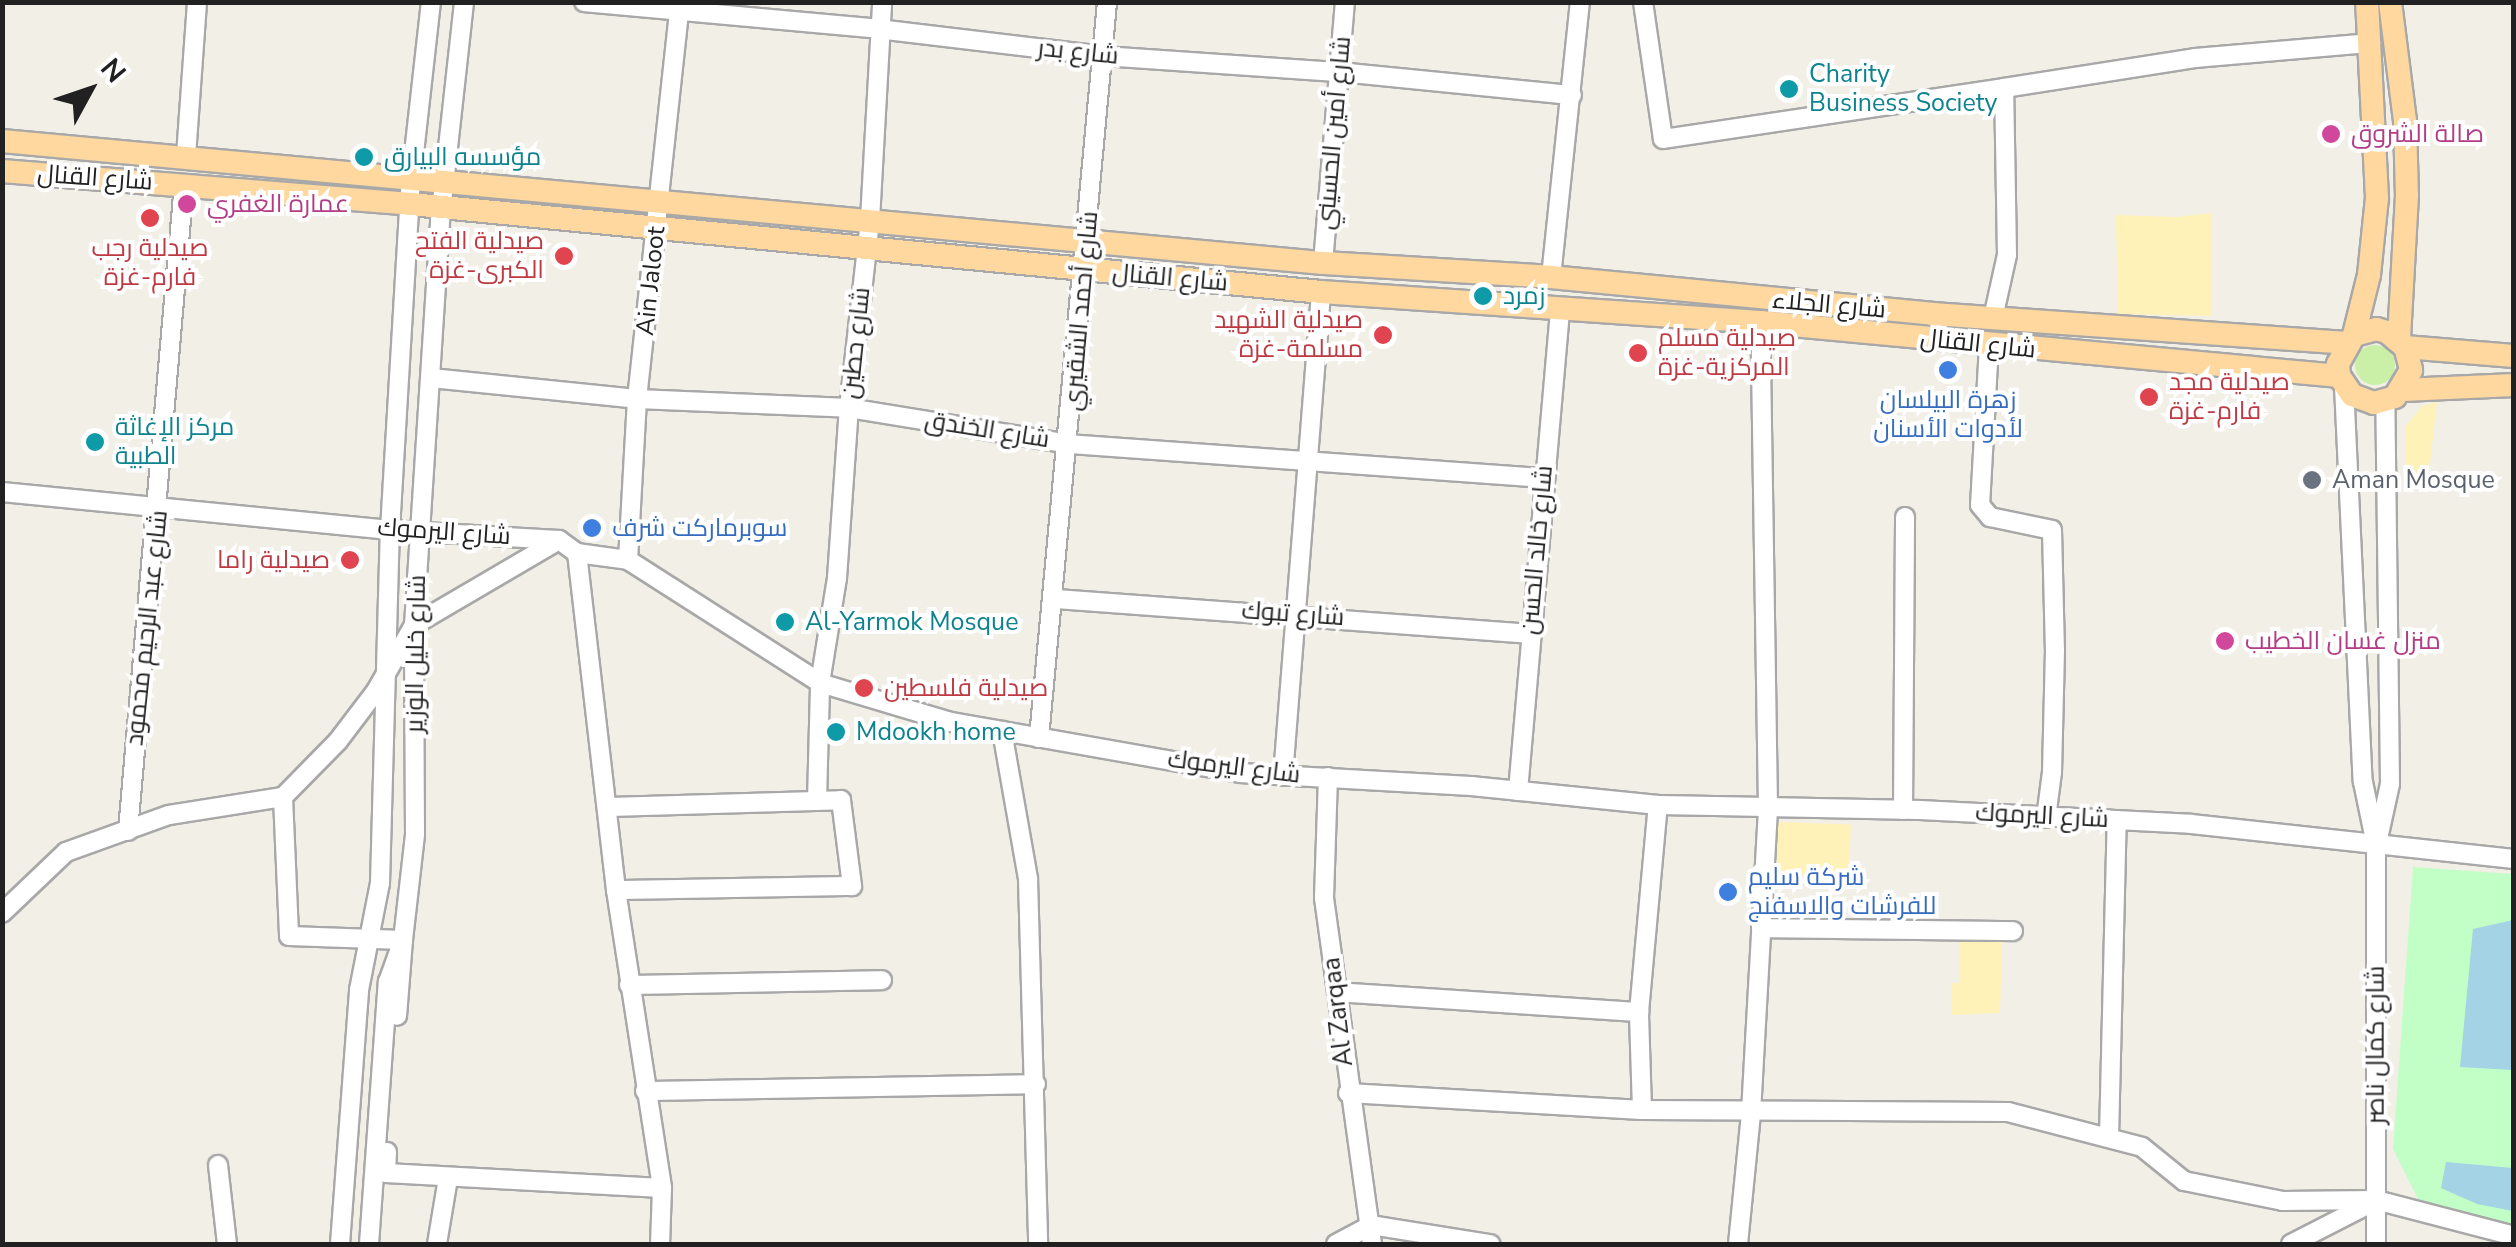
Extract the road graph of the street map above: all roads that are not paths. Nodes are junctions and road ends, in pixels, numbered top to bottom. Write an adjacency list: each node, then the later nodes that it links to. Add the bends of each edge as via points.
1 (197, 2): 20 (street)
2 (430, 2): 24 (street, شارع خليل الوزير)
3 (464, 2): 22 (street, شارع خليل الوزير)
4 (584, 2): 12 (street, شارع بدر)
5 (882, 2): 13 (street, شارع حطين)
6 (1107, 2): 15 (street, شارع أحمد الشقيري)
7 (1345, 2): 16 (street, شارع أمين الحسيني)
8 (1580, 2): 18 (street)
9 (1643, 2): 17 (street, via 1663,138)
10 (2367, 2): 14 (main road)
11 (2390, 2): 39 (main road, via 2407,194)
12 (680, 8): 13 (street, شارع بدر); 25 (street, Ain Jaloot)
13 (878, 29): 15 (street, شارع بدر); 27 (street, شارع حطين)
14 (2371, 43): 17 (street, via 2196,58); 38 (main road, via 2377,198 2369,275)
15 (1102, 56): 16 (street, شارع بدر); 29 (street, شارع أحمد الشقيري)
16 (1340, 72): 18 (street, شارع بدر); 31 (street, شارع أمين الحسيني)
17 (2004, 88): 36 (street, via 2007,255)
18 (1572, 95): 33 (street)
19 (2, 141): 20 (main road, شارع القنال)
20 (186, 156): 24 (main road, شارع القنال)
21 (2, 171): 23 (main road, شارع القنال)
22 (443, 182): 24 (main road, شارع القنال); 25 (main road, شارع القنال); 26 (street, شارع خليل الوزير)
23 (184, 185): 24 (main road, شارع القنال); 52 (street, شارع عبد الرحيم محمود)
24 (411, 192): 26 (main road, شارع القنال); 54 (street, شارع خليل الوزير)
25 (660, 201): 27 (main road, شارع القنال); 28 (street, Ain Jaloot)
26 (441, 208): 28 (main road, شارع القنال); 42 (street, شارع خليل الوزير)
27 (870, 220): 29 (main road, شارع القنال); 30 (street, شارع حطين)
28 (656, 228): 30 (main road, شارع القنال); 46 (street, Ain Jaloot)
29 (1087, 240): 31 (main road, شارع القنال); 32 (street, شارع أحمد الشقيري)
30 (866, 247): 32 (main road, شارع القنال); 47 (street, شارع حطين)
31 (1323, 263): 33 (main road, شارع القنال)
32 (1084, 270): 34 (main road, شارع القنال); 48 (street, شارع أحمد الشقيري)
33 (1551, 277): 36 (main road, شارع الجلاء)
34 (1321, 292): 35 (main road, شارع القنال); 49 (street)
35 (1560, 309): 37 (main road, شارع القنال); 50 (street, شارع خالد الحسن)
36 (1993, 318): 38 (main road, شارع الجلاء)
37 (1760, 322): 40 (main road, شارع القنال); 74 (street)
38 (2350, 339): 39 (main road, via 2376,329); 43 (main road, via 2340,353)
39 (2402, 343): 41 (main road); 45 (main road, via 2411,370)
40 (1989, 344): 43 (main road, شارع القنال); 76 (street, via 1980,505 1990,517 2052,530 2055,650)
41 (2514, 356)
42 (431, 378): 46 (street, شارع الخندق); 55 (street, شارع خليل الوزير)
43 (2342, 381): 45 (main road, via 2362,401); 79 (street, شارع كمال ناصر, via 2362,782)
44 (2514, 385): 45 (main road)
45 (2394, 395): 79 (street, شارع كمال ناصر, via 2390,784)
46 (637, 400): 47 (street, شارع الخندق); 58 (street, Ain Jaloot)
47 (849, 408): 48 (street, شارع الخندق); 64 (street, شارع حطين, via 837,578)
48 (1070, 444): 49 (street, شارع الخندق); 59 (street, شارع أحمد الشقيري)
49 (1309, 459): 50 (street, شارع الخندق); 60 (street)
50 (1543, 478): 62 (street, شارع خالد الحسن)
51 (2, 492): 52 (street, شارع اليرموك)
52 (159, 505): 54 (street, شارع اليرموك); 78 (street, شارع عبد الرحيم محمود)
53 (1905, 517): 75 (street)
54 (390, 530): 55 (street, شارع اليرموك); 63 (street, شارع خليل الوزير)
55 (420, 531): 56 (street, شارع اليرموك); 61 (street, شارع خليل الوزير)
56 (559, 540): 57 (street, شارع اليرموك); 61 (street)
57 (577, 553): 58 (street, شارع اليرموك); 73 (street)
58 (628, 560): 64 (street, شارع اليرموك)
59 (1055, 599): 60 (street, شارع تبوك); 66 (street, شارع أحمد الشقيري)
60 (1296, 614): 62 (street, شارع تبوك); 67 (street)
61 (414, 625): 63 (street); 86 (street, شارع خليل الوزير, via 415,834)
62 (1530, 634): 69 (street, شارع خالد الحسن)
63 (385, 675): 70 (street, via 338,741); 85 (street, شارع خليل الوزير, via 380,883)
64 (820, 682): 65 (street, شارع اليرموك); 71 (street, شارع حطين)
65 (1002, 731): 66 (street, شارع اليرموك); 91 (street, via 1028,879)
66 (1039, 738): 67 (street, شارع اليرموك)
67 (1284, 776): 68 (street, شارع اليرموك)
68 (1328, 777): 69 (street, شارع اليرموك); 89 (street, Al Zarqaa, via 1324,898)
69 (1518, 791): 72 (street, شارع اليرموك)
70 (283, 798): 78 (street, via 170,814); 85 (street, via 289,936)
71 (817, 801): 73 (street); 81 (street, via 841,800 852,886)
72 (1658, 805): 74 (street, شارع اليرموك); 90 (street)
73 (610, 807): 81 (street)
74 (1768, 807): 75 (street, شارع اليرموك); 83 (street)
75 (1903, 810): 76 (street, شارع اليرموك)
76 (2046, 818): 77 (street, شارع اليرموك)
77 (2116, 820): 79 (street, شارع اليرموك); 96 (street)
78 (128, 831): 82 (street, via 66,852)
79 (2376, 844): 80 (street, شارع اليرموك); 100 (street, شارع كمال ناصر)
80 (2514, 859)
81 (616, 890): 88 (street)
82 (2, 912)
83 (1761, 928): 84 (street); 95 (street)
84 (2014, 931)
85 (369, 939): 86 (street); 104 (street, شارع خليل الوزير, via 359,990)
86 (403, 940): 98 (street, via 386,1173); 105 (street, شارع خليل الوزير, via 388,982)
87 (882, 980): 88 (street)
88 (630, 985): 92 (street)
89 (1337, 992): 90 (street); 93 (street, Al Zarqaa)
90 (1639, 1012): 94 (street)
91 (1036, 1084): 92 (street); 108 (street)
92 (645, 1091): 99 (street)
93 (1348, 1093): 94 (street); 101 (street, Al Zarqaa)
94 (1642, 1110): 95 (street)
95 (1751, 1113): 96 (street, via 2008,1112); 111 (street)
96 (2109, 1137): 100 (street, via 2142,1147 2184,1181 2284,1201)
97 (218, 1165): 103 (street)
98 (448, 1178): 99 (street); 106 (street)
99 (662, 1188): 107 (street)
100 (2376, 1200): 102 (street); 112 (street); 113 (street, شارع كمال ناصر)
101 (1371, 1235): 109 (street); 110 (street)
102 (2514, 1236)
103 (227, 1244)
104 (340, 1244)
105 (369, 1244)
106 (437, 1244)
107 (660, 1244)
108 (1038, 1244)
109 (1336, 1244)
110 (1490, 1244)
111 (1738, 1244)
112 (2291, 1244)
113 (2376, 1244)

